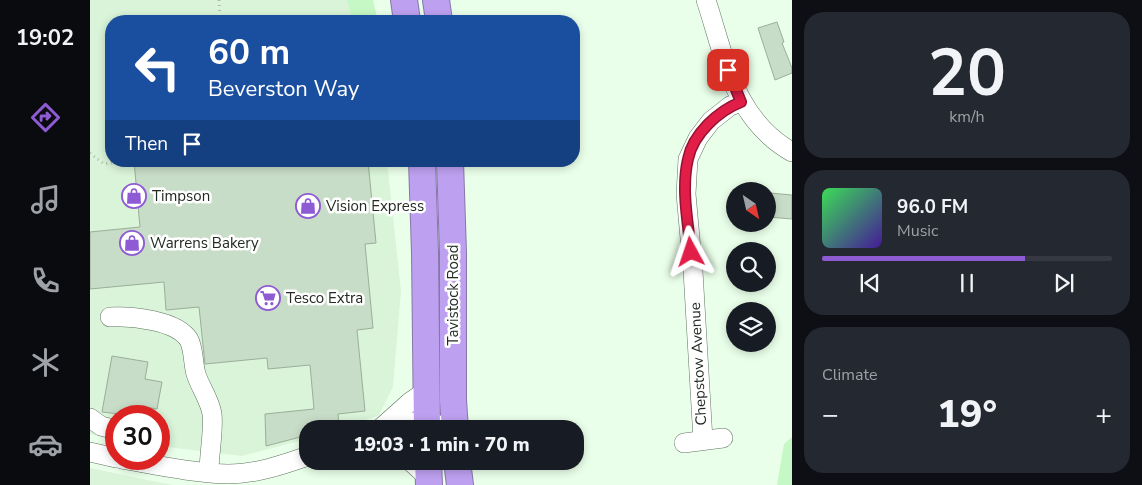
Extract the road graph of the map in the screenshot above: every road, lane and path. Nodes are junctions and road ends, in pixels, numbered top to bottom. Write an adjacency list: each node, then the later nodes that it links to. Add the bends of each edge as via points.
1 (219, 0): 5 (path)
2 (404, 0): 6 (highway)
3 (436, 0): 7 (highway)
4 (709, 1): 8 (street, via 728,70)
5 (220, 15)
6 (405, 15)
7 (438, 15)
8 (741, 102): 9 (street, via 768,135); 22 (street, Chepstow Avenue, via 730,106 711,121 688,159 686,194)
9 (792, 152)
10 (90, 153): 11 (path)
11 (105, 164)
12 (422, 167): 15 (highway, Tavistock Road)
13 (450, 167): 19 (highway, Tavistock Road)
14 (110, 316): 29 (street, via 130,316 160,323 177,330 190,342 196,374 212,413)
15 (426, 391): 17 (street); 18 (highway, Tavistock Road)
16 (90, 418): 20 (street)
17 (390, 420)
18 (432, 420)
19 (454, 420)
20 (105, 427)
21 (723, 438): 22 (street, Chepstow Avenue)
22 (703, 440): 23 (street, Chepstow Avenue)
23 (684, 443)
24 (90, 452): 25 (street)
25 (105, 455)
26 (299, 460): 30 (street)
27 (170, 466): 29 (street)
28 (458, 470): 31 (highway)
29 (209, 472): 30 (street)
30 (258, 478)
31 (460, 485)

